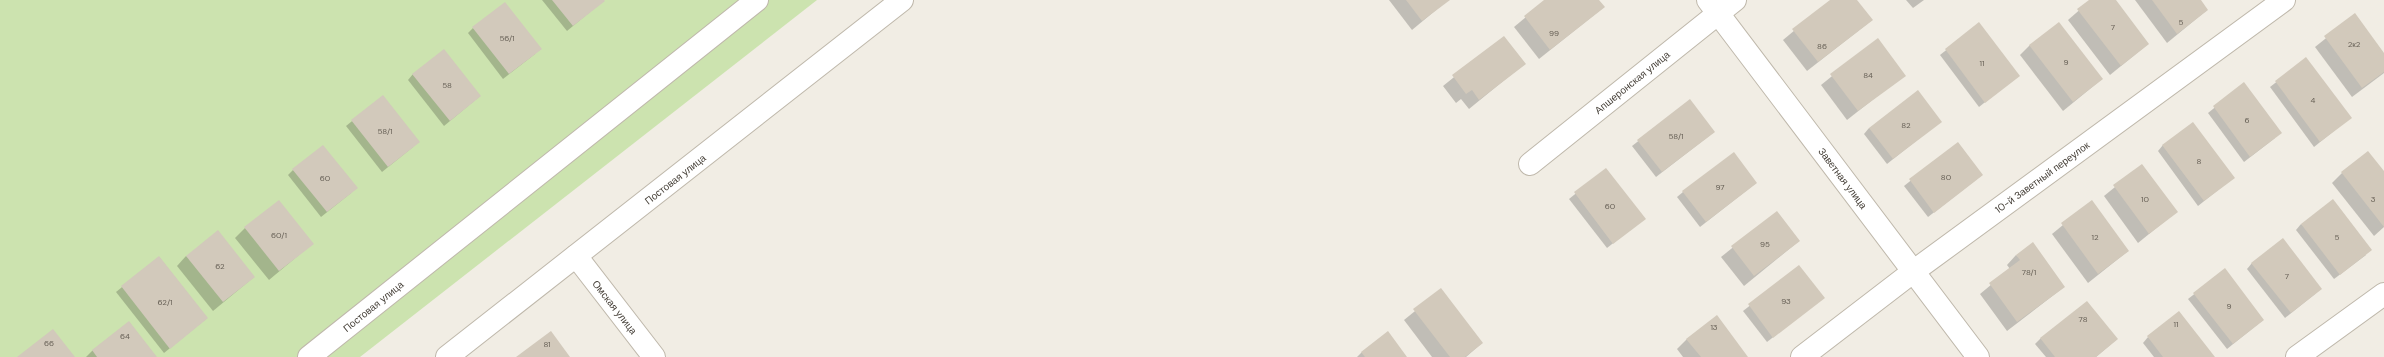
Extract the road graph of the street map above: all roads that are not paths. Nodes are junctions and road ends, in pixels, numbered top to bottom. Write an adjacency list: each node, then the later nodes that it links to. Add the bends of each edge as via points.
1 (757, 0): 10 (street, Постовая улица)
2 (902, 0): 7 (street, Постовая улица)
3 (1735, 0): 5 (street, Апшеронская улица)
4 (2284, 0): 8 (street, 10-й Заветный переулок)
5 (1713, 7): 6 (street, Апшеронская улица); 8 (street, Заветная улица)
6 (1530, 164)
7 (576, 256): 11 (street, Постовая улица); 12 (street, Омская улица)
8 (1914, 271): 13 (street, 10-й Заветный переулок); 14 (street, Заветная улица)
9 (2384, 294): 15 (street)
10 (309, 357)
11 (447, 357)
12 (654, 357)
13 (1802, 357)
14 (1978, 357)
15 (2297, 357)

